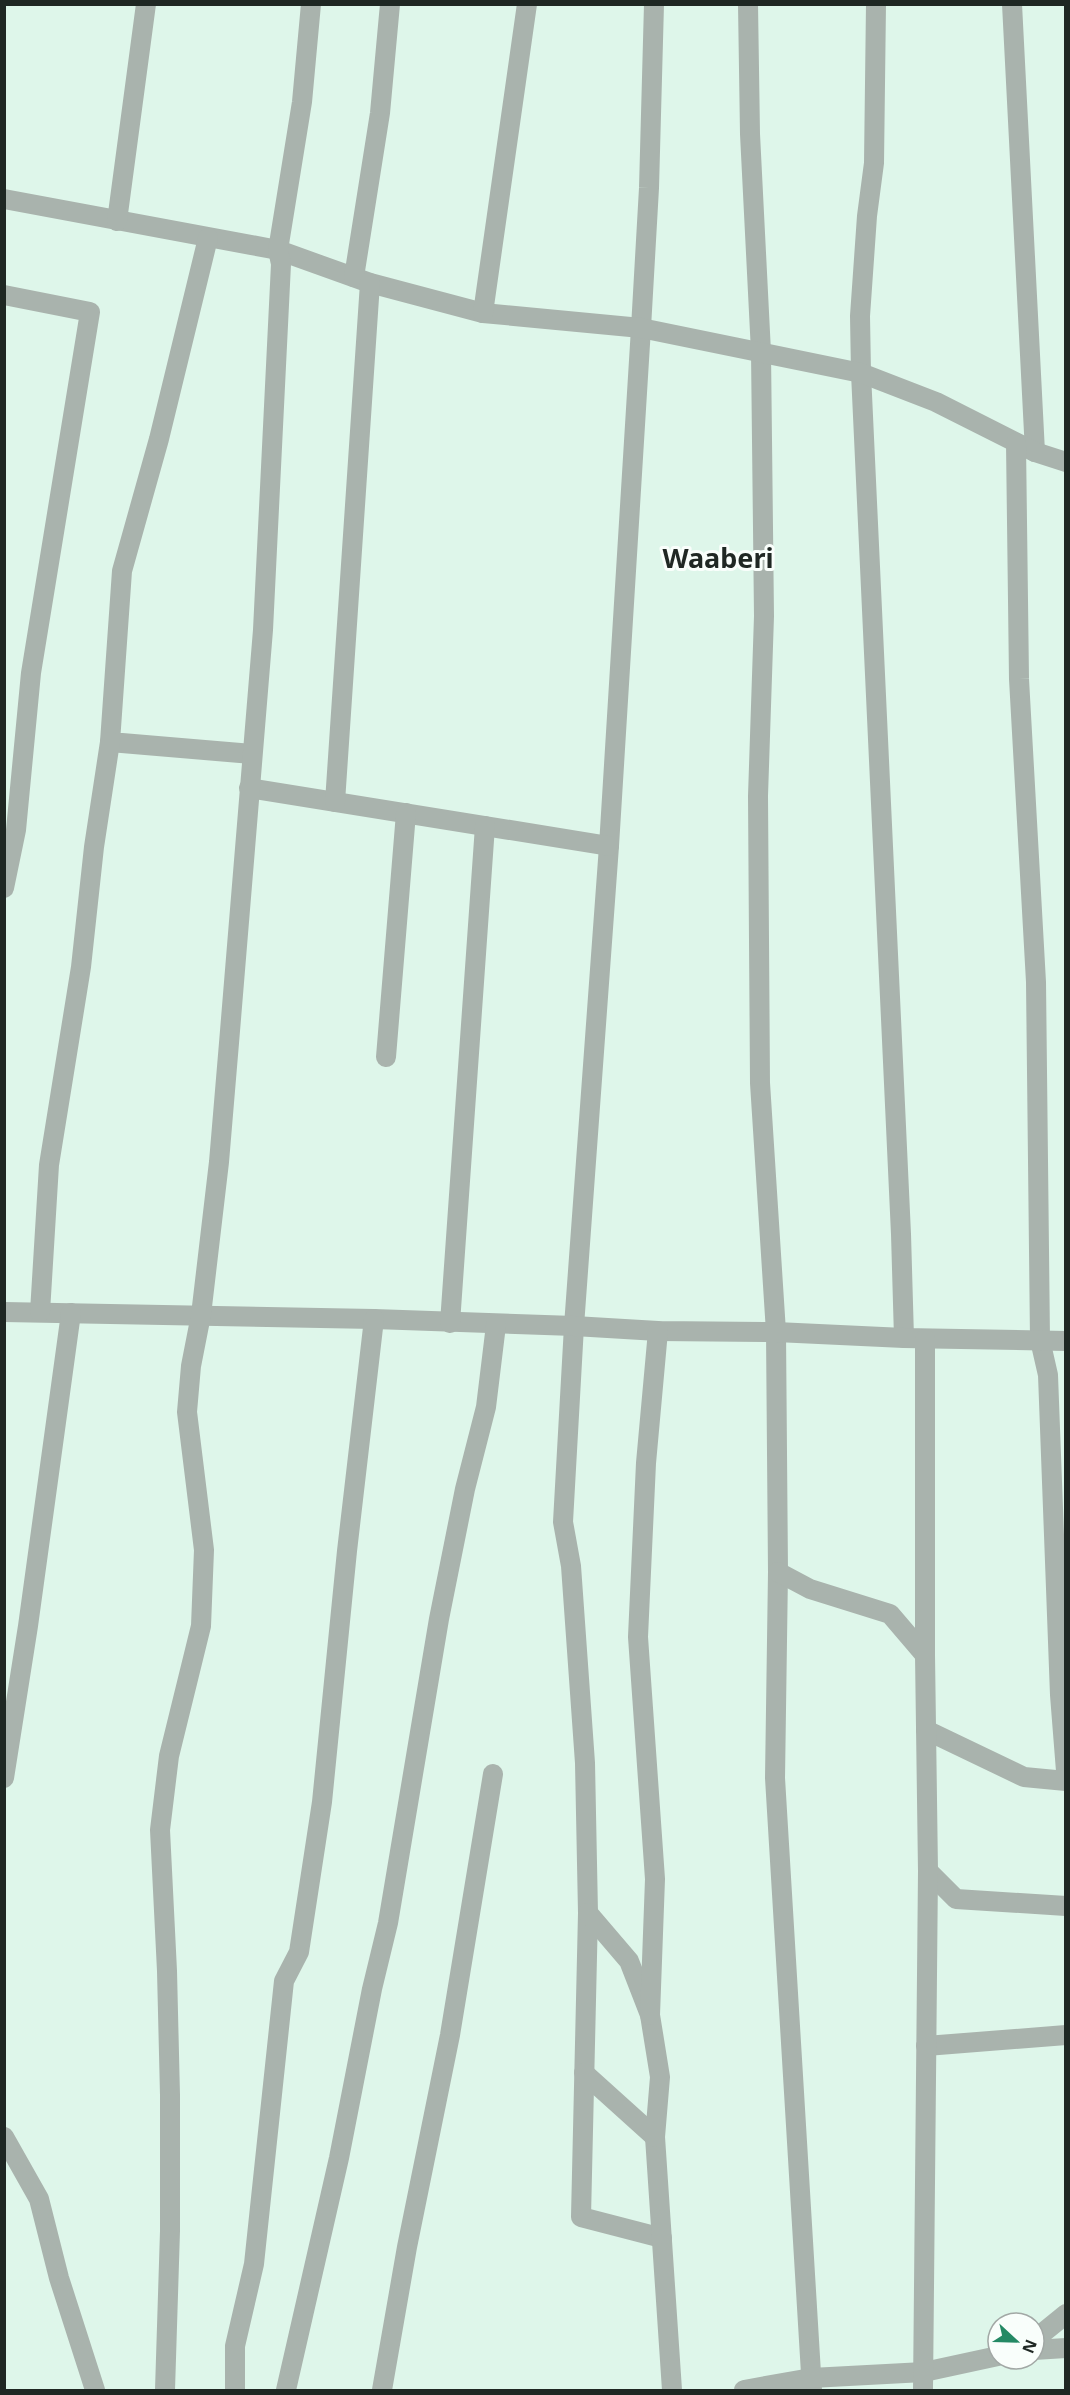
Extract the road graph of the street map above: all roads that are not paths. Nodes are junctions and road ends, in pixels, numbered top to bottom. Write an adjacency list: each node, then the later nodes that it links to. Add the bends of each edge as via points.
1 (146, 4): 10 (street)
2 (311, 4): 12 (street, via 302,102)
3 (390, 4): 13 (street)
4 (527, 4): 15 (street)
5 (654, 4): 16 (street)
6 (748, 4): 17 (street)
7 (876, 4): 18 (street, via 874,163 861,305)
8 (1012, 4): 20 (street)
9 (4, 199): 10 (street)
10 (117, 221): 11 (street)
11 (208, 238): 12 (street); 22 (street, via 122,571)
12 (278, 250): 13 (street); 23 (street, via 281,264 263,630)
13 (362, 280): 15 (street); 25 (street)
14 (4, 295): 29 (street, via 90,312 31,673 16,830)
15 (483, 314): 16 (street)
16 (641, 328): 17 (street); 28 (street)
17 (761, 352): 18 (street); 40 (street, via 764,616 758,795 760,1083)
18 (861, 373): 19 (street, via 936,402); 41 (street)
19 (1016, 443): 20 (street); 43 (street, via 1019,679 1036,982)
20 (1035, 452): 21 (street)
21 (1065, 462)
22 (110, 742): 23 (street); 32 (street, via 81,967 49,1165)
23 (252, 754): 24 (street)
24 (249, 788): 25 (street); 34 (street, via 219,1162)
25 (334, 802): 26 (street)
26 (406, 813): 27 (street); 30 (street)
27 (485, 826): 28 (street); 36 (street)
28 (609, 846): 38 (street)
29 (4, 888)
30 (386, 1057)
31 (4, 1312): 32 (street)
32 (40, 1312): 33 (street)
33 (71, 1313): 34 (street); 50 (street)
34 (201, 1314): 35 (street); 70 (street, via 187,1412 204,1550 201,1626 169,1756 160,1830 170,2095)
35 (374, 1319): 36 (street); 71 (street, via 346,1551 322,1802 299,1952 284,1981 254,2264 235,2346)
36 (450, 1323): 37 (street)
37 (496, 1325): 38 (street); 72 (street, via 486,1407 439,1619 388,1923)
38 (574, 1326): 39 (street); 54 (street, via 563,1522 571,1566 585,1763)
39 (658, 1331): 40 (street); 55 (street, via 646,1463 638,1637 655,1879)
40 (776, 1332): 41 (street); 45 (street)
41 (904, 1338): 42 (street)
42 (925, 1339): 43 (street); 46 (street)
43 (1040, 1340): 44 (street); 48 (street, via 1048,1375)
44 (1065, 1341)
45 (778, 1572): 46 (street, via 810,1589 890,1614); 68 (street, via 775,1778)
46 (925, 1655): 47 (street)
47 (926, 1730): 51 (street, via 1024,1777); 52 (street)
48 (1065, 1770)
49 (493, 1774): 73 (street, via 450,2035)
50 (4, 1778)
51 (1065, 1781)
52 (928, 1871): 53 (street, via 956,1899); 57 (street)
53 (1065, 1906)
54 (588, 1913): 55 (street, via 629,1961); 58 (street)
55 (650, 2015): 60 (street, via 660,2077)
56 (1065, 2035): 57 (street)
57 (926, 2046): 67 (street)
58 (584, 2073): 60 (street); 61 (street, via 581,2217)
59 (4, 2137): 69 (street, via 39,2199)
60 (655, 2137): 61 (street)
61 (662, 2238): 74 (street)
62 (1065, 2314): 63 (street)
63 (1046, 2330)
64 (1065, 2348): 65 (street)
65 (1046, 2349)
66 (986, 2360): 67 (street)
67 (923, 2381): 68 (street)
68 (812, 2384): 75 (street)
69 (95, 2391)
70 (165, 2391)
71 (235, 2391)
72 (286, 2391)
73 (382, 2391)
74 (672, 2391)
75 (744, 2391)

